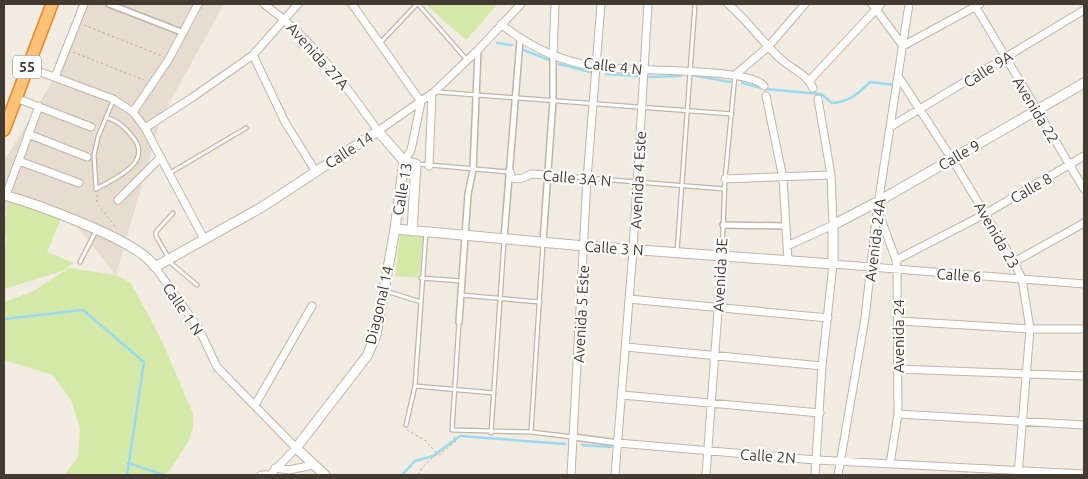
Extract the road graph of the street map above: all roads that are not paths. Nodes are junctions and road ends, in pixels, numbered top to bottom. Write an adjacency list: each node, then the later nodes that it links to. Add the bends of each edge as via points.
1 (52, 4): 32 (highway, 55)
2 (84, 4): 38 (street)
3 (109, 4): 22 (street)
4 (198, 4): 22 (street)
5 (264, 4): 20 (street, Avenida 27A)
6 (298, 4): 20 (street)
7 (353, 4): 24 (street)
8 (418, 4): 24 (lane); 31 (lane)
9 (521, 4): 21 (street, Calle 14)
10 (555, 4): 29 (street)
11 (601, 4): 33 (street, Avenida 5 Este)
12 (648, 4): 34 (street, Avenida 4 Este)
13 (695, 4): 35 (lane)
14 (729, 4): 26 (street)
15 (806, 4): 26 (street)
16 (909, 4): 25 (street, Avenida 24A)
17 (976, 5): 25 (street); 30 (street, Avenida 22)
18 (876, 6): 25 (street); 39 (street)
19 (1084, 10): 30 (street, Calle 9A)
20 (285, 19): 28 (street); 66 (street, Avenida 27A, via 335,71)
21 (501, 24): 23 (street, Calle 4 N); 27 (street, Calle 14)
22 (184, 33): 58 (street)
23 (520, 40): 29 (street, Calle 4 N); 46 (street)
24 (381, 42): 51 (street)
25 (903, 46): 37 (street, Avenida 24A)
26 (768, 47): 36 (street); 39 (street)
27 (478, 50): 31 (street, Calle 14); 44 (street)
28 (253, 55): 63 (street); 79 (street, via 285,122)
29 (554, 56): 33 (street, Calle 4 N); 49 (street)
30 (1006, 58): 55 (street, Calle 9A); 57 (street, Avenida 22)
31 (467, 61): 43 (street, Calle 14)
32 (27, 67): 38 (street); 47 (highway, 55)
33 (597, 67): 34 (street, Calle 4 N); 52 (street, Avenida 5 Este)
34 (644, 71): 35 (street, Calle 4 N); 54 (street, Avenida 4 Este)
35 (690, 72): 36 (street, Calle 4 N); 56 (lane)
36 (735, 75): 41 (street, Calle 4 N); 59 (lane, Avenida 3E)
37 (898, 76): 55 (street, Avenida 23); 62 (street, Avenida 24A)
38 (55, 77): 48 (street)
39 (810, 80): 42 (street)
40 (1084, 83): 57 (street, Calle 9)
41 (764, 86)
42 (813, 88)
43 (433, 93): 44 (lane); 51 (street, Calle 14); 77 (street)
44 (476, 94): 46 (lane); 78 (street)
45 (766, 96): 84 (street)
46 (514, 97): 49 (lane); 80 (street)
47 (16, 98): 53 (street); 65 (highway, 55)
48 (114, 99): 58 (street); 60 (lane)
49 (553, 100): 52 (lane); 82 (street)
50 (818, 100): 83 (street)
51 (421, 102): 66 (street, Calle 14); 68 (street, Calle 13)
52 (595, 104): 54 (lane); 85 (street, Avenida 5 Este)
53 (39, 106): 61 (street); 67 (street)
54 (642, 107): 56 (lane); 88 (street, Avenida 4 Este)
55 (921, 110): 62 (street, Calle 9A); 72 (street, Avenida 23)
56 (686, 111): 59 (lane); 89 (lane)
57 (1037, 111): 72 (street, Calle 9); 76 (street, Avenida 22)
58 (133, 112): 63 (street)
59 (732, 114): 86 (lane, Avenida 3E)
60 (106, 117): 60 (lane, via 94,155 96,189 135,164 140,155 139,143 121,123)
61 (92, 127)
62 (890, 127): 94 (street, Avenida 24A)
63 (145, 128): 71 (street)
64 (246, 128): 81 (lane)
65 (4, 130)
66 (378, 131): 74 (street, Avenida 27A); 79 (street, Calle 14)
67 (28, 134): 70 (street); 73 (street)
68 (411, 150): 74 (street, Calle 13); 75 (street, Calle 13)
69 (1084, 156): 76 (street, Calle 8)
70 (87, 157)
71 (161, 157): 81 (street); 93 (street)
72 (952, 159): 94 (street, Calle 9); 96 (street, Avenida 23)
73 (19, 161): 87 (street); 92 (street)
74 (404, 161): 75 (street, Calle 3A N); 101 (street, Calle 13)
75 (416, 164): 77 (lane, Calle 3A N); 102 (street, Calle 13)
76 (1069, 165): 91 (street, Avenida 22); 96 (street, Calle 8)
77 (429, 166): 78 (lane, Calle 3A N)
78 (473, 170): 80 (lane, Calle 3A N); 105 (street)
79 (316, 172): 106 (street, Calle 14)
80 (510, 172): 82 (street, Calle 3A N, via 512,178 518,179 532,174); 107 (street)
81 (170, 173): 106 (street)
82 (548, 175): 85 (lane, Calle 3A N); 108 (street)
83 (831, 175): 84 (street); 99 (street)
84 (783, 178): 86 (street); 100 (street)
85 (588, 179): 88 (lane, Calle 3A N); 109 (street, Avenida 5 Este)
86 (725, 180): 90 (lane, Avenida 3E)
87 (79, 183)
88 (636, 183): 89 (lane, Calle 3A N); 111 (street, Avenida 4 Este)
89 (682, 185): 90 (lane, Calle 3A N); 112 (lane)
90 (725, 189): 98 (lane, Avenida 3E)
91 (1084, 189)
92 (5, 195): 103 (street, Calle 1 N)
93 (118, 200)
94 (878, 206): 99 (street, Calle 9); 115 (street, Avenida 24); 121 (street, Avenida 24A)
95 (173, 213): 114 (lane, via 156,232)
96 (985, 214): 115 (street, Calle 8); 118 (street, Avenida 23)
97 (1084, 223): 118 (street)
98 (723, 225): 100 (street); 113 (lane, Avenida 3E)
99 (833, 225): 110 (street, Calle 9); 119 (street)
100 (786, 226): 110 (street)
101 (395, 229): 102 (street, Calle 3 N); 128 (street, Diagonal 14)
102 (412, 230): 104 (street, Calle 3 N)
103 (97, 231): 117 (lane); 120 (street, Calle 1 N, via 138,250)
104 (426, 232): 105 (street, Calle 3 N); 123 (lane)
105 (465, 235): 107 (street, Calle 3 N); 125 (street)
106 (204, 239): 114 (street, Calle 14)
107 (504, 239): 108 (street, Calle 3 N); 130 (lane)
108 (544, 242): 109 (street, Calle 3 N); 133 (lane)
109 (585, 246): 111 (street, Calle 3 N); 160 (street, Avenida 5 Este)
110 (787, 246): 116 (street)
111 (633, 250): 112 (street, Calle 3 N); 131 (street, Avenida 4 Este)
112 (678, 253): 113 (street, Calle 3 N)
113 (722, 256): 116 (street, Calle 3 N); 135 (street, Avenida 3E)
114 (169, 259): 120 (street, Calle 14); 127 (lane)
115 (896, 260): 122 (street, Avenida 24)
116 (788, 261): 119 (street, Calle 3 N)
117 (80, 262)
118 (1014, 262): 124 (street, Avenida 23)
119 (833, 264): 121 (street, Calle 6); 136 (street)
120 (155, 267): 152 (street, Calle 1 N, via 199,329 217,366)
121 (871, 268): 122 (street, Calle 6); 165 (street, Avenida 24A, via 866,318)
122 (897, 269): 124 (street, Calle 6); 137 (street, Avenida 24)
123 (422, 278): 125 (lane); 132 (lane)
124 (1022, 279): 126 (street, Calle 6); 139 (street, Avenida 23)
125 (462, 281): 129 (street)
126 (1084, 284)
127 (198, 285)
128 (384, 290): 132 (lane); 162 (street, Diagonal 14, via 376,335 367,356)
129 (461, 295): 130 (lane); 138 (street)
130 (500, 299): 133 (lane); 149 (lane)
131 (630, 299): 135 (street); 141 (street, Avenida 4 Este)
132 (422, 302): 147 (lane)
133 (540, 302): 158 (lane)
134 (312, 306): 152 (street)
135 (718, 308): 136 (street); 142 (street, Avenida 3E)
136 (828, 318): 143 (street)
137 (898, 321): 139 (street); 144 (street, Avenida 24)
138 (459, 322): 148 (lane)
139 (1030, 329): 140 (street); 145 (street, Avenida 23)
140 (1084, 329)
141 (626, 347): 142 (street); 150 (street, Avenida 4 Este)
142 (715, 356): 143 (street); 151 (street, Avenida 3E)
143 (822, 366): 153 (street)
144 (897, 369): 145 (street); 154 (street, Avenida 24)
145 (1027, 373): 146 (street); 155 (street, Avenida 23)
146 (1084, 376)
147 (415, 386): 148 (lane); 156 (lane)
148 (454, 390): 149 (lane); 159 (lane, Calle 2N, via 452,430)
149 (494, 392): 159 (lane)
150 (622, 395): 151 (street); 161 (street, Avenida 4 Este)
151 (711, 403): 153 (street); 163 (street, Avenida 3E)
152 (255, 405): 162 (street, Calle 1 N)
153 (820, 413): 164 (street)
154 (898, 414): 155 (street); 166 (street, Avenida 24)
155 (1024, 422): 157 (street); 169 (street, Avenida 23)
156 (406, 425)
157 (1084, 425)
158 (531, 432): 159 (lane, Calle 2N); 160 (lane, Calle 2N)
159 (491, 433)
160 (574, 437): 161 (street, Calle 2N); 174 (street, Avenida 5 Este)
161 (618, 443): 163 (street, Calle 2N); 175 (street, Avenida 4 Este)
162 (296, 448): 167 (street, Calle 1 N); 168 (street)
163 (708, 452): 164 (street, Calle 2N); 176 (street, Avenida 3E)
164 (816, 460): 165 (street, Calle 2N); 177 (street)
165 (839, 461): 166 (street, Calle 2N); 178 (street, Avenida 24A)
166 (890, 464): 169 (street, Calle 2N)
167 (312, 465): 168 (street, via 295,470); 173 (street, Calle 1 N)
168 (275, 468): 172 (street)
169 (1018, 474): 170 (street, Calle 2N)
170 (1084, 474)
171 (261, 475): 172 (street)
172 (270, 475)
173 (325, 475)
174 (572, 475)
175 (615, 475)
176 (706, 475)
177 (815, 475)
178 (838, 475)

